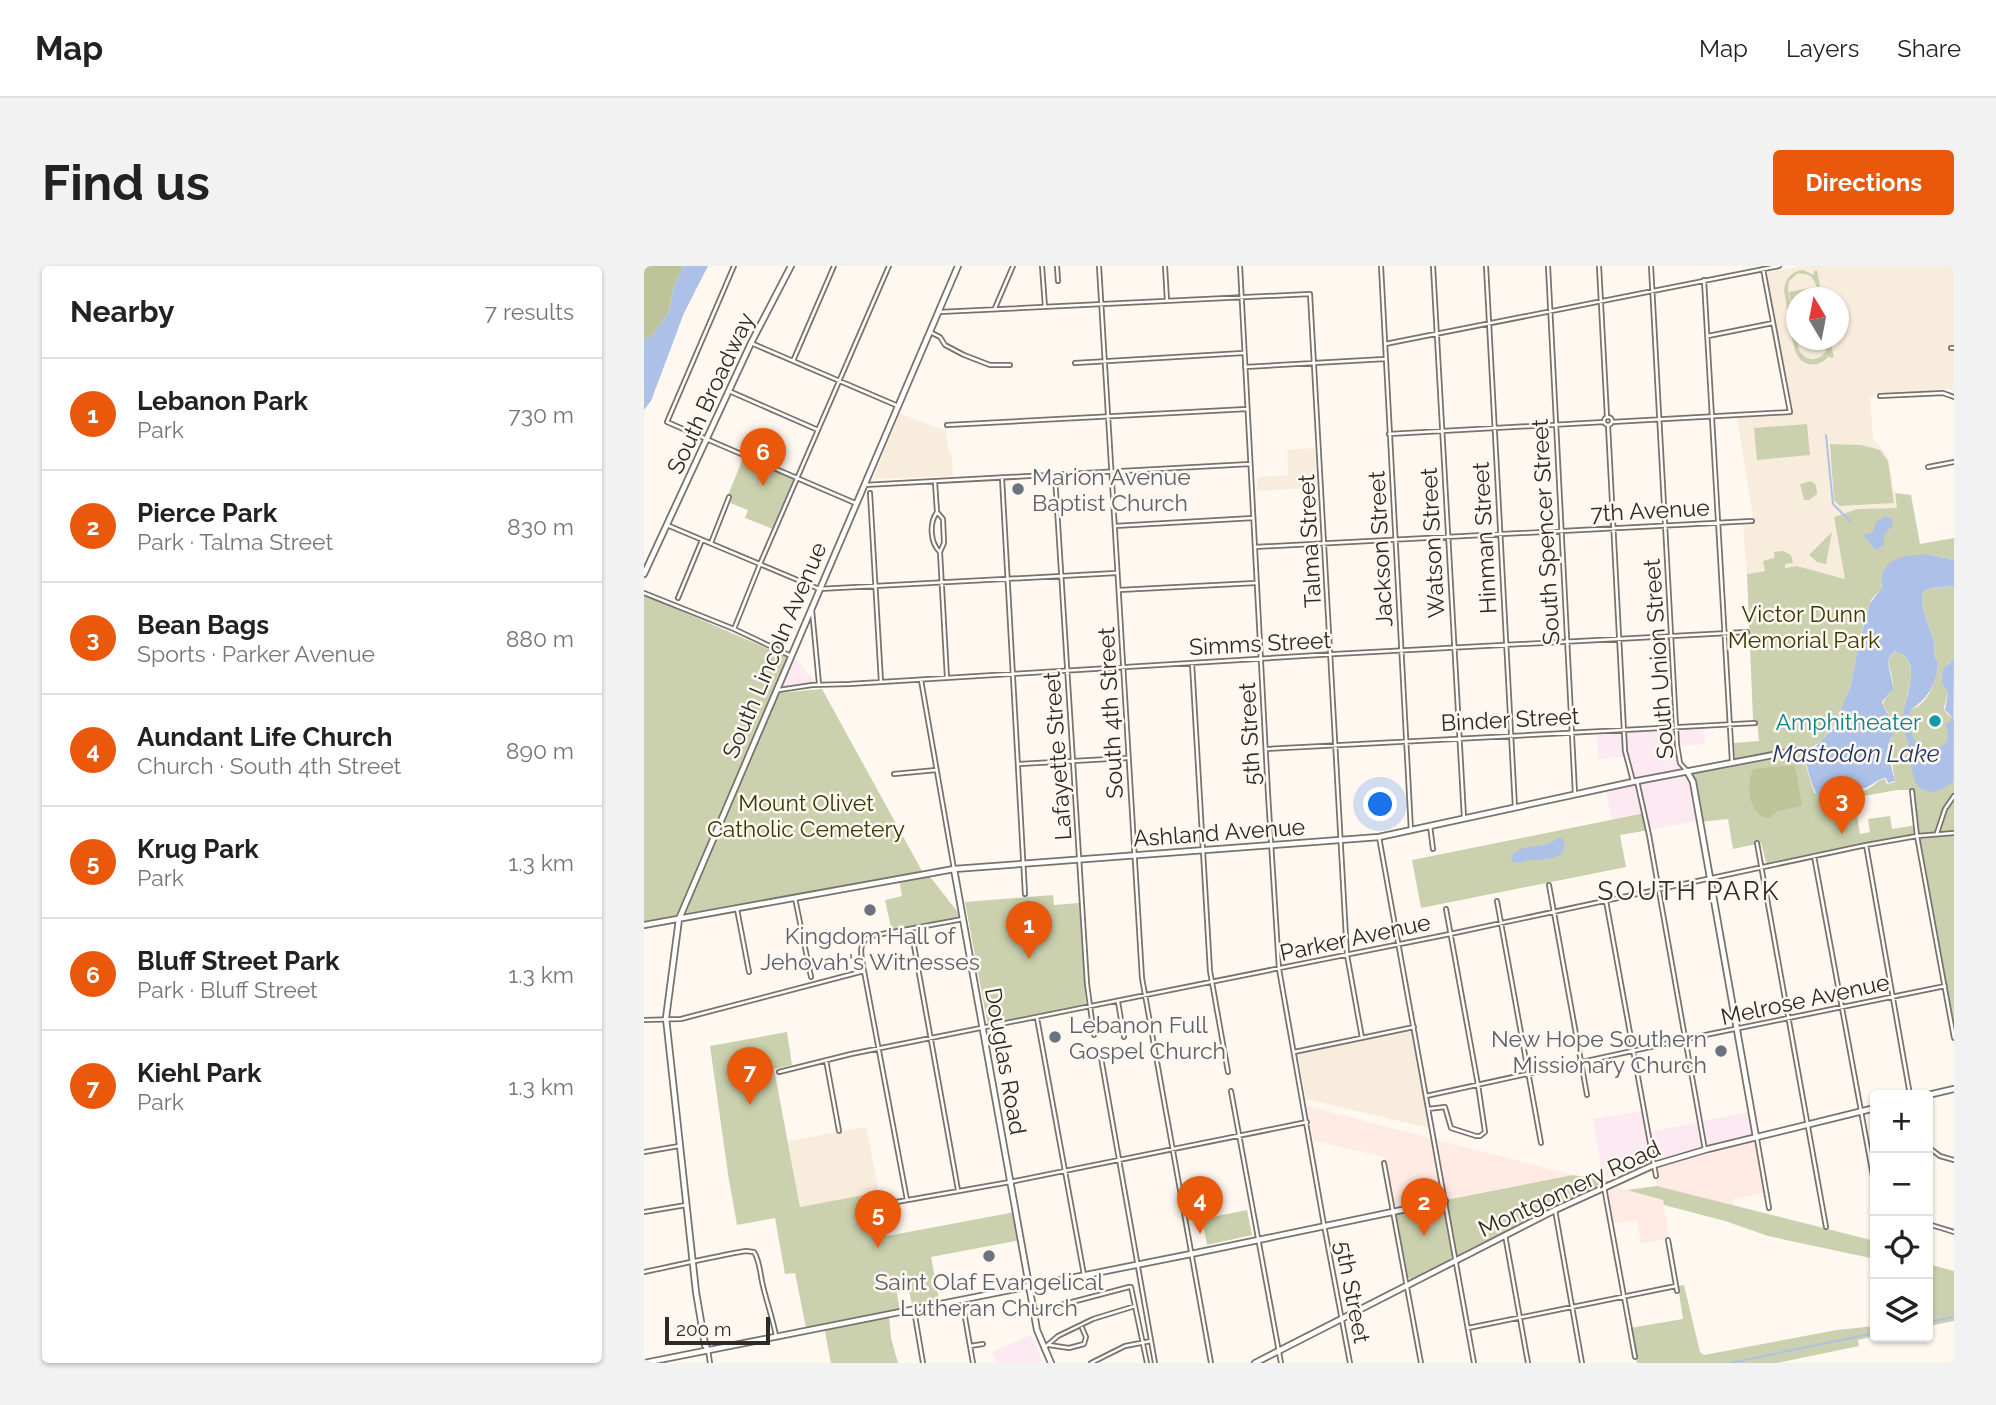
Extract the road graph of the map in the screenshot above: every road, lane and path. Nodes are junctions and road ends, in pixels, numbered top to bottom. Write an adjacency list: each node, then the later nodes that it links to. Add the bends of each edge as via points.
1 (734, 266): 64 (street, via 667,422)
2 (790, 266): 36 (street, South Broadway)
3 (834, 266): 40 (street)
4 (889, 266): 46 (street)
5 (958, 266): 29 (street, South Lincoln Avenue)
6 (1013, 266): 28 (street)
7 (1042, 266): 27 (street)
8 (1057, 266): 20 (street)
9 (1099, 266): 26 (street, South 4th Street)
10 (1165, 266): 24 (street)
11 (1240, 266): 23 (street, 5th Street)
12 (1381, 266): 37 (street, Jackson Street)
13 (1433, 266): 34 (street, Watson Street)
14 (1486, 266): 32 (street, Hinman Street)
15 (1548, 266): 30 (street, South Spencer Street)
16 (1599, 266): 25 (street)
17 (1651, 266): 22 (street, South Union Street)
18 (1779, 266): 19 (street)
19 (1763, 269): 21 (street); 31 (street)
20 (1058, 281)
21 (1704, 281): 22 (street); 35 (street)
22 (1653, 291): 25 (street); 55 (street, South Union Street)
23 (1241, 298): 24 (street); 38 (street, 5th Street); 43 (street, Talma Street, via 1310,294)
24 (1167, 301): 26 (street)
25 (1601, 301): 30 (street); 54 (street)
26 (1101, 304): 27 (street); 41 (street, South 4th Street)
27 (1045, 307): 28 (street)
28 (994, 310): 29 (street)
29 (939, 312): 33 (street, South Lincoln Avenue)
30 (1550, 312): 32 (street); 57 (street, South Spencer Street)
31 (1773, 323): 35 (street); 53 (street, via 1790,412)
32 (1489, 324): 34 (street); 60 (street, Hinman Street)
33 (930, 332): 44 (street, via 964,355 990,365); 50 (street, South Lincoln Avenue)
34 (1437, 335): 37 (street); 62 (street, Watson Street)
35 (1708, 336): 53 (street)
36 (751, 343): 40 (street); 47 (street, South Broadway)
37 (1385, 344): 39 (street, Jackson Street)
38 (1244, 353): 41 (street); 45 (street, 5th Street)
39 (1385, 359): 43 (street); 63 (street, Jackson Street)
40 (793, 361): 46 (street)
41 (1105, 361): 42 (street); 52 (street, South 4th Street)
42 (1075, 363)
43 (1315, 363): 45 (street); 91 (street, Talma Street)
44 (1010, 365)
45 (1245, 367): 51 (street, 5th Street)
46 (839, 382): 50 (street); 61 (street)
47 (729, 391): 61 (street); 64 (street, South Broadway)
48 (1880, 396): 49 (street, via 1943,393)
49 (1954, 397)
50 (898, 406): 73 (street, South Lincoln Avenue)
51 (1247, 409): 52 (street); 66 (street, 5th Street)
52 (1109, 416): 59 (street); 68 (street, South 4th Street)
53 (1712, 416): 55 (street); 80 (street)
54 (1607, 417): 56 (street); 58 (street)
55 (1661, 419): 56 (street); 82 (street, South Union Street)
56 (1612, 422): 58 (street)
57 (1555, 424): 58 (street); 60 (street); 85 (street, South Spencer Street)
58 (1606, 424): 84 (street)
59 (947, 425)
60 (1494, 428): 62 (street); 86 (street, Hinman Street)
61 (818, 430): 70 (street)
62 (1442, 431): 63 (street); 87 (street, Watson Street)
63 (1389, 434): 88 (street, Jackson Street)
64 (708, 440): 70 (street); 81 (street, South Broadway)
65 (1954, 462): 67 (street)
66 (1250, 464): 68 (street); 78 (street, 5th Street)
67 (1928, 467)
68 (1112, 473): 69 (street); 83 (street, South 4th Street)
69 (1055, 476): 71 (street); 97 (street, Lafayette Street)
70 (798, 478): 76 (street); 94 (street)
71 (1002, 478): 72 (street); 98 (street)
72 (936, 482): 73 (street); 77 (street)
73 (864, 485): 76 (street, South Lincoln Avenue)
74 (870, 493): 101 (street)
75 (729, 497): 90 (street)
76 (855, 503): 102 (street, South Lincoln Avenue)
77 (937, 512): 93 (street, via 943,519); 93 (street, via 932,521 934,543)
78 (1253, 518): 83 (street); 92 (street, 5th Street)
79 (1752, 520): 80 (street, 7th Avenue)
80 (1718, 522): 82 (street, 7th Avenue); 109 (street)
81 (667, 525): 89 (street); 96 (street, South Broadway)
82 (1666, 525): 84 (street, 7th Avenue); 110 (street, South Union Street)
83 (1115, 526): 95 (street, South 4th Street)
84 (1613, 528): 85 (street, 7th Avenue); 111 (street)
85 (1561, 531): 86 (street, 7th Avenue); 112 (street, South Spencer Street)
86 (1500, 533): 87 (street, 7th Avenue); 113 (street, Hinman Street)
87 (1448, 536): 88 (street, 7th Avenue); 114 (street, Watson Street)
88 (1395, 539): 91 (street, 7th Avenue); 115 (street, Jackson Street)
89 (702, 540): 90 (street); 105 (street)
90 (711, 543): 94 (street)
91 (1325, 544): 92 (street, 7th Avenue); 116 (street, Talma Street)
92 (1255, 547): 100 (street, 5th Street)
93 (940, 552): 99 (street)
94 (760, 564): 102 (street); 107 (street)
95 (1117, 573): 97 (street); 103 (street, South 4th Street)
96 (644, 574)
97 (1063, 576): 98 (street); 121 (street, Lafayette Street)
98 (1007, 579): 99 (street); 122 (street)
99 (941, 583): 101 (street); 123 (street)
100 (1256, 583): 103 (street); 118 (street, 5th Street)
101 (876, 586): 102 (street); 125 (street)
102 (820, 589): 106 (street, South Lincoln Avenue)
103 (1119, 590): 120 (street, South 4th Street)
104 (644, 593): 107 (street)
105 (678, 598)
106 (812, 607): 117 (street, South Lincoln Avenue); 126 (street)
107 (734, 628): 117 (street)
108 (1746, 632): 109 (street, Simms Street)
109 (1724, 633): 110 (street, Simms Street); 129 (street)
110 (1672, 636): 111 (street, Simms Street); 130 (street, South Union Street)
111 (1620, 639): 112 (street, Simms Street); 131 (street)
112 (1567, 641): 113 (street, Simms Street); 132 (street, South Spencer Street)
113 (1506, 645): 114 (street, Simms Street); 133 (street, Hinman Street)
114 (1453, 648): 115 (street, Simms Street); 134 (street, Watson Street)
115 (1401, 650): 116 (street, Simms Street); 135 (street, Jackson Street)
116 (1331, 654): 118 (street, Simms Street); 136 (street, Talma Street)
117 (790, 656): 127 (street, South Lincoln Avenue)
118 (1261, 659): 119 (street, Simms Street); 137 (street, 5th Street)
119 (1192, 663): 120 (street, Simms Street); 163 (street)
120 (1123, 667): 121 (street, Simms Street); 139 (street, South 4th Street)
121 (1067, 670): 122 (street, Simms Street); 140 (street, Lafayette Street)
122 (1012, 674): 123 (street, Simms Street); 142 (street)
123 (947, 678): 124 (street, Simms Street)
124 (921, 680): 125 (street, Simms Street); 143 (street, Douglas Road)
125 (881, 682): 126 (street, Simms Street)
126 (819, 684): 127 (street, Simms Street)
127 (775, 690): 180 (street, South Lincoln Avenue)
128 (1755, 723): 129 (street, Binder Street)
129 (1729, 724): 130 (street, Binder Street); 141 (street)
130 (1676, 726): 131 (street, Binder Street); 144 (street, South Union Street, via 1680,763)
131 (1624, 729): 132 (street, Binder Street); 146 (street, via 1626,759)
132 (1571, 732): 133 (street, Binder Street); 148 (street, South Spencer Street)
133 (1511, 735): 134 (street, Binder Street); 150 (street, Hinman Street)
134 (1458, 738): 135 (street, Binder Street); 151 (street, Watson Street)
135 (1405, 741): 136 (street, Binder Street); 153 (street, Jackson Street)
136 (1335, 744): 137 (street, Binder Street); 158 (street, Talma Street)
137 (1266, 749): 160 (street, 5th Street)
138 (1794, 751): 141 (street, Ashland Avenue, via 1742,764)
139 (1129, 758): 140 (street); 164 (street, South 4th Street)
140 (1072, 761): 142 (street); 166 (street, Lafayette Street)
141 (1731, 762): 144 (street, Ashland Avenue)
142 (1019, 764): 167 (street)
143 (936, 770): 145 (street); 169 (street, Douglas Road)
144 (1687, 771): 146 (street, Ashland Avenue); 170 (street, South Union Street)
145 (894, 774)
146 (1635, 782): 148 (street, Ashland Avenue); 172 (street)
147 (1912, 791): 156 (street)
148 (1575, 796): 150 (street, Ashland Avenue)
149 (1954, 796): 154 (street)
150 (1515, 809): 151 (street, Ashland Avenue)
151 (1464, 819): 152 (street, Ashland Avenue)
152 (1430, 827): 153 (street, Ashland Avenue); 162 (street)
153 (1410, 831): 157 (street, Ashland Avenue)
154 (1937, 833): 155 (street, Parker Avenue); 156 (street, Parker Avenue)
155 (1954, 833)
156 (1917, 836): 161 (street, Parker Avenue); 193 (street)
157 (1380, 837): 158 (street, Ashland Avenue); 186 (street)
158 (1340, 840): 160 (street, Ashland Avenue); 187 (street, Talma Street)
159 (1757, 843): 168 (street)
160 (1270, 845): 163 (street, Ashland Avenue); 188 (street, 5th Street)
161 (1866, 845): 165 (street, Parker Avenue); 195 (street)
162 (1433, 849)
163 (1203, 851): 164 (street, Ashland Avenue); 192 (street)
164 (1135, 856): 166 (street, Ashland Avenue); 194 (street, South 4th Street)
165 (1814, 856): 168 (street, Parker Avenue); 198 (street)
166 (1079, 860): 167 (street, Ashland Avenue); 197 (street, Lafayette Street)
167 (1023, 863): 169 (street, Ashland Avenue); 173 (street)
168 (1762, 867): 170 (street, Parker Avenue); 201 (street)
169 (954, 869): 174 (street, Ashland Avenue); 181 (street, Douglas Road)
170 (1711, 877): 172 (street, Parker Avenue); 205 (street, South Union Street)
171 (1549, 885): 179 (street)
172 (1658, 889): 176 (street, Parker Avenue); 211 (street)
173 (1025, 894)
174 (795, 898): 178 (street, Ashland Avenue); 191 (street)
175 (1497, 901): 182 (street)
176 (1606, 901): 179 (street, Parker Avenue); 213 (street)
177 (1446, 908): 185 (street)
178 (737, 909): 180 (street, Ashland Avenue); 190 (street)
179 (1554, 912): 182 (street, Parker Avenue); 217 (street)
180 (679, 919): 183 (street, Ashland Avenue); 199 (street, South Lincoln Avenue)
181 (963, 919): 184 (street); 204 (street, Douglas Road)
182 (1501, 923): 185 (street, Parker Avenue); 220 (street)
183 (644, 925)
184 (911, 929): 189 (street, via 864,940); 210 (street)
185 (1450, 934): 186 (street, Parker Avenue); 221 (street)
186 (1399, 944): 187 (street, Parker Avenue); 203 (street)
187 (1347, 955): 188 (street, Parker Avenue); 208 (street, Talma Street)
188 (1279, 969): 192 (street, Parker Avenue); 215 (street, 5th Street)
189 (864, 971): 199 (street, via 681,1019); 212 (street)
190 (749, 972)
191 (811, 977)
192 (1212, 983): 194 (street, Parker Avenue); 219 (street)
193 (1945, 986): 195 (street, Melrose Avenue); 209 (street)
194 (1145, 996): 196 (street, Parker Avenue); 238 (street, South 4th Street)
195 (1892, 997): 198 (street, Melrose Avenue); 223 (street)
196 (1118, 1002): 197 (street, Parker Avenue); 207 (street)
197 (1090, 1008): 200 (street, Parker Avenue); 206 (street, Lafayette Street)
198 (1841, 1009): 201 (street, Melrose Avenue); 230 (street)
199 (666, 1018): 202 (street); 237 (street, South Lincoln Avenue)
200 (1037, 1018): 204 (street, Parker Avenue); 247 (street)
201 (1788, 1018): 205 (street, Melrose Avenue); 232 (street)
202 (644, 1020)
203 (1414, 1027): 208 (street); 227 (street)
204 (983, 1029): 210 (street, Parker Avenue); 249 (street, Douglas Road)
205 (1737, 1030): 211 (street, Melrose Avenue); 235 (street, South Union Street)
206 (1094, 1035)
207 (1124, 1037)
208 (1362, 1038): 215 (street)
209 (1954, 1038)
210 (931, 1039): 212 (street, Parker Avenue); 251 (street)
211 (1685, 1040): 213 (street, Melrose Avenue); 239 (street)
212 (878, 1049): 216 (street, Parker Avenue); 252 (street)
213 (1633, 1051): 217 (street, Melrose Avenue); 246 (street)
214 (1100, 1052): 242 (street)
215 (1294, 1052): 231 (street, 5th Street)
216 (826, 1060): 218 (street, Parker Avenue); 233 (street)
217 (1581, 1063): 220 (street, Melrose Avenue); 226 (street)
218 (779, 1072)
219 (1228, 1072)
220 (1530, 1074): 221 (street, Melrose Avenue); 236 (street)
221 (1478, 1085): 227 (street, Melrose Avenue); 228 (street, via 1485,1126 1482,1135 1451,1128 1445,1107)
222 (1954, 1089): 225 (street)
223 (1909, 1090)
224 (1231, 1091): 234 (street)
225 (1933, 1094)
226 (1587, 1095)
227 (1426, 1096): 228 (street)
228 (1428, 1109): 253 (street)
229 (1870, 1109): 230 (street, Montgomery Road)
230 (1860, 1111): 232 (street, Montgomery Road); 244 (street)
231 (1307, 1122): 234 (street); 260 (street, 5th Street)
232 (1808, 1125): 235 (street, Montgomery Road); 262 (street)
233 (839, 1131)
234 (1239, 1135): 238 (street); 265 (street)
235 (1756, 1138): 239 (street, Montgomery Road); 256 (street, South Union Street)
236 (1541, 1143)
237 (679, 1146): 241 (street); 254 (street, South Lincoln Avenue)
238 (1173, 1149): 242 (street); 267 (street, South 4th Street)
239 (1705, 1150): 246 (street, Montgomery Road)
240 (1933, 1151): 243 (street)
241 (644, 1152)
242 (1118, 1160): 247 (street); 270 (street)
243 (1954, 1160)
244 (1870, 1162)
245 (1384, 1163): 258 (street)
246 (1654, 1165): 248 (street); 250 (street, Montgomery Road)
247 (1065, 1171): 249 (street); 272 (street)
248 (1656, 1176)
249 (1010, 1182): 251 (street); 273 (street, Douglas Road)
250 (1604, 1187): 257 (street, Montgomery Road); 277 (street)
251 (958, 1190): 252 (street)
252 (907, 1200): 255 (street)
253 (1445, 1201): 258 (street); 268 (street)
254 (687, 1204): 259 (street); 269 (street, South Lincoln Avenue)
255 (885, 1204)
256 (1769, 1208)
257 (1555, 1210): 264 (street, Montgomery Road); 280 (street)
258 (1392, 1211): 260 (street); 274 (street)
259 (644, 1212)
260 (1324, 1225): 265 (street); 284 (street, 5th Street)
261 (1933, 1226): 263 (street)
262 (1826, 1227)
263 (1954, 1232)
264 (1504, 1235): 268 (street, Montgomery Road); 283 (street)
265 (1258, 1239): 267 (street); 294 (street)
266 (1668, 1240): 275 (street)
267 (1191, 1254): 270 (street); 304 (street, South 4th Street)
268 (1455, 1260): 274 (street, Montgomery Road); 286 (street)
269 (693, 1262): 271 (street); 287 (street, via 754,1252); 293 (street, South Lincoln Avenue)
270 (1137, 1265): 272 (street); 288 (street)
271 (644, 1272)
272 (1084, 1275): 273 (street)
273 (1029, 1286): 278 (street); 282 (street, Douglas Road)
274 (1407, 1286): 284 (street, Montgomery Road); 308 (street)
275 (1676, 1286): 276 (street); 277 (street)
276 (1677, 1291)
277 (1623, 1296): 280 (street); 295 (street)
278 (962, 1300): 281 (street); 291 (street)
279 (1136, 1306): 282 (street, via 1129,1287); 285 (street); 289 (street)
280 (1572, 1307): 283 (street); 311 (street)
281 (914, 1310): 287 (street); 298 (street)
282 (1034, 1312): 292 (street, Douglas Road, via 1037,1330)
283 (1520, 1318): 286 (street); 310 (street)
284 (1342, 1319): 294 (street, Montgomery Road); 307 (street, 5th Street)
285 (1081, 1326): 292 (street); 292 (street, via 1084,1343 1069,1348)
286 (1468, 1328): 309 (street)
287 (776, 1336): 293 (street)
288 (1151, 1341): 289 (street); 303 (street)
289 (1143, 1343): 301 (street, via 1125,1346); 302 (street)
290 (983, 1344): 291 (street)
291 (970, 1346): 299 (street)
292 (1047, 1346): 300 (street, Douglas Road)
293 (708, 1350): 296 (street); 297 (street)
294 (1279, 1351): 305 (street, Montgomery Road); 306 (street)
295 (1635, 1357)
296 (644, 1363)
297 (710, 1363)
298 (923, 1363)
299 (972, 1363)
300 (1051, 1363)
301 (1091, 1363)
302 (1147, 1363)
303 (1155, 1363)
304 (1211, 1363)
305 (1255, 1363)
306 (1281, 1363)
307 (1350, 1363)
308 (1421, 1363)
309 (1474, 1363)
310 (1528, 1363)
311 (1582, 1363)

